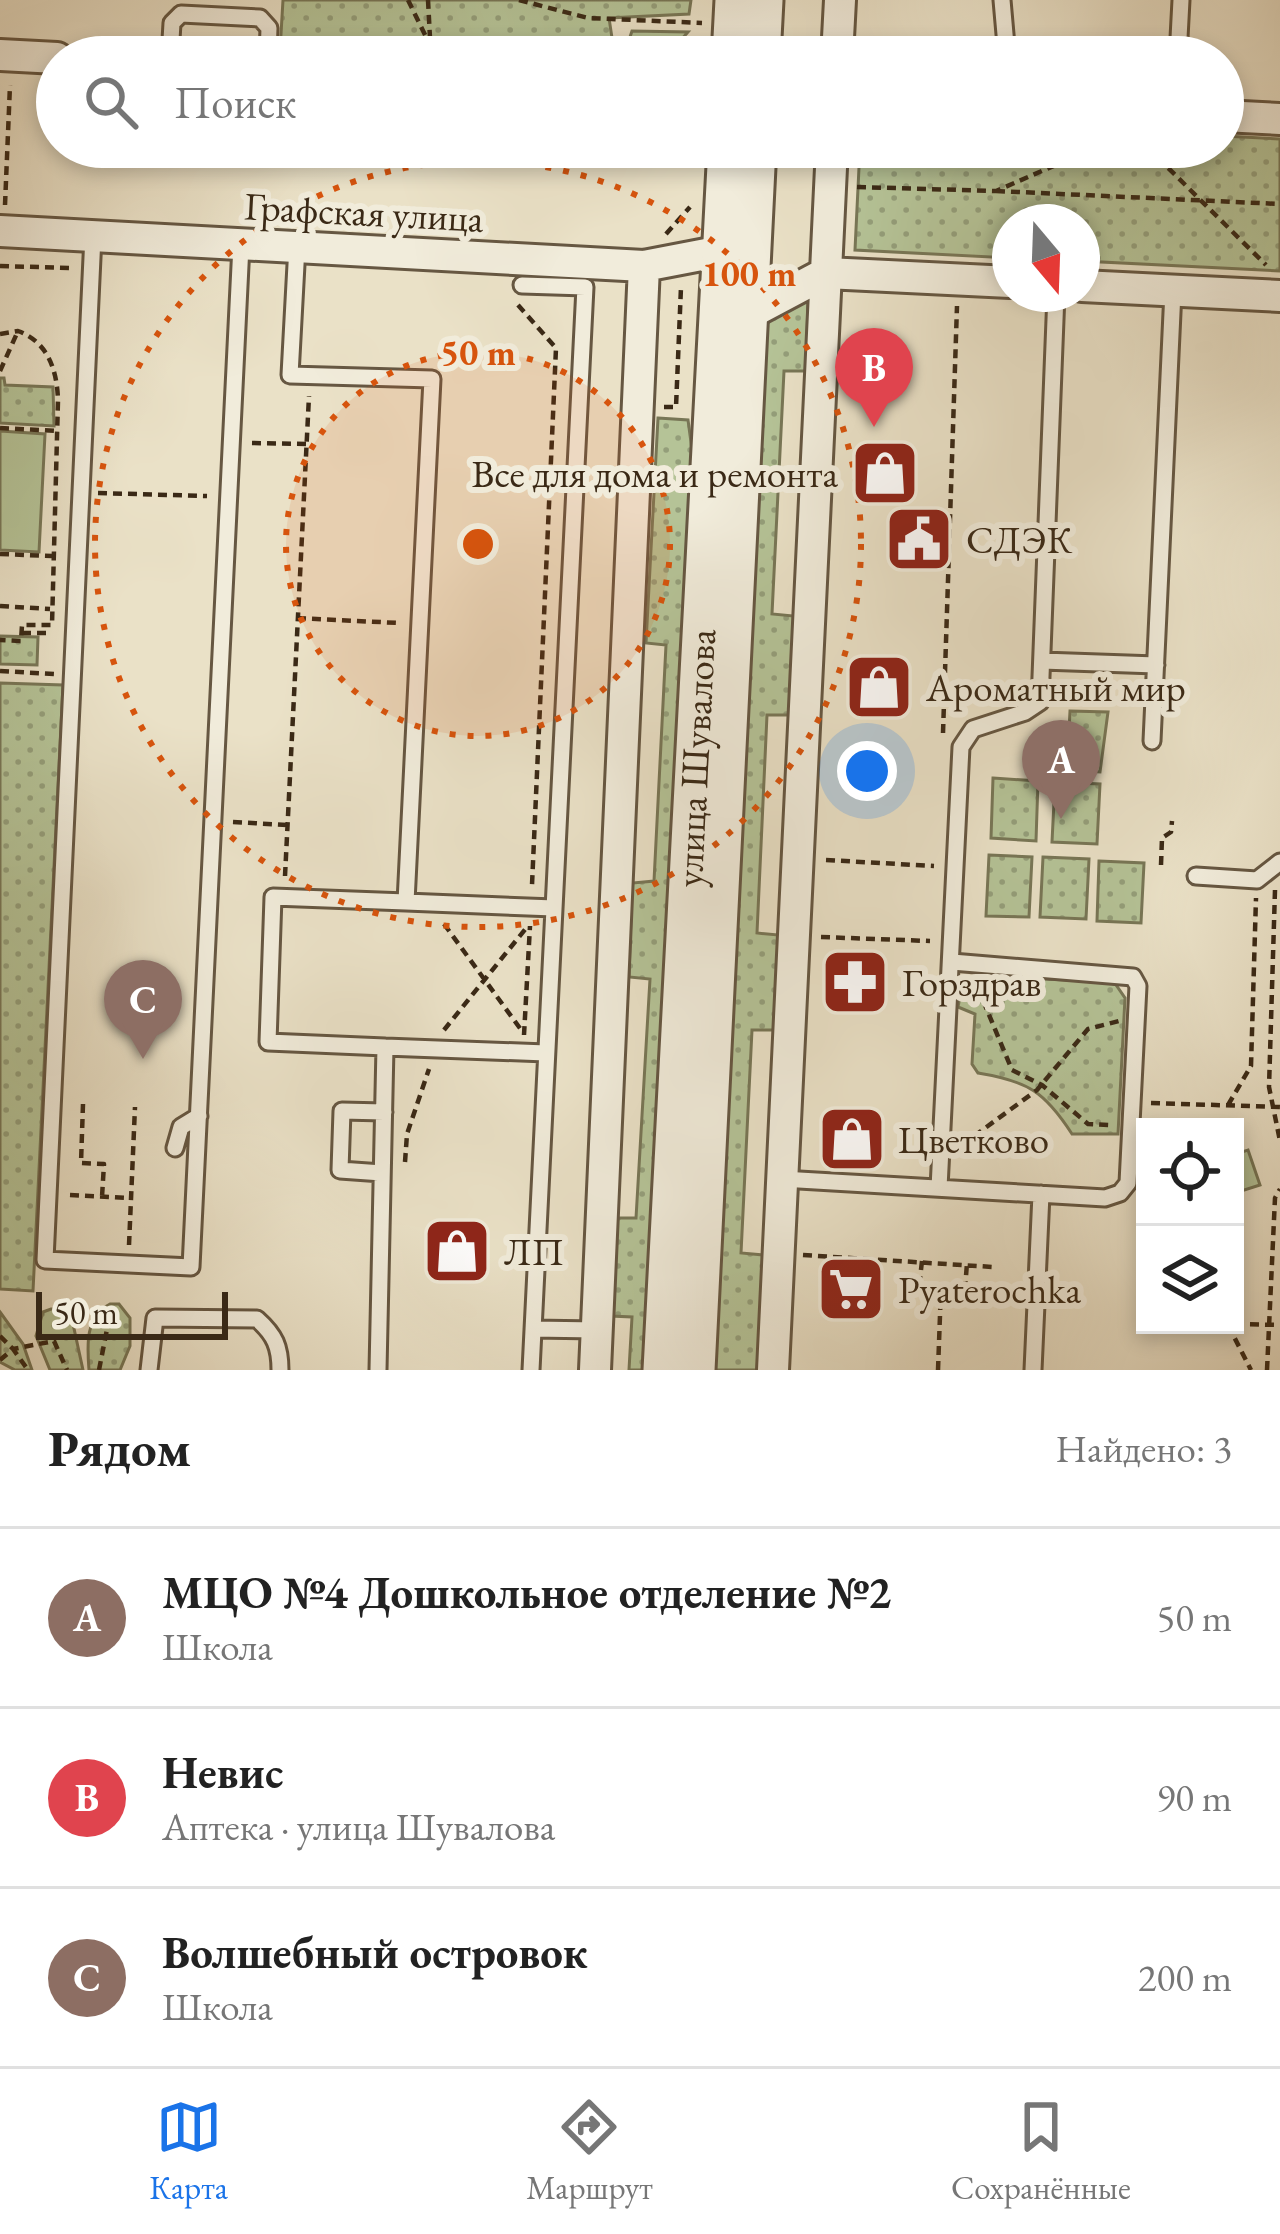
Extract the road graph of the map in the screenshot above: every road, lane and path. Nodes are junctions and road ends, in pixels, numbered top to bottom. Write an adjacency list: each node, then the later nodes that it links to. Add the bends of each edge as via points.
1 (426, 0): 8 (path); 13 (path)
2 (519, 0): 9 (path, via 588,18)
3 (735, 0): 14 (street)
4 (763, 0): 15 (street)
5 (840, 0): 16 (street)
6 (1002, 0): 17 (lane)
7 (1181, 0): 18 (lane)
8 (409, 1): 12 (path)
9 (702, 23)
10 (171, 36): 11 (lane, via 182,14 266,21)
11 (267, 36)
12 (426, 36)
13 (430, 36)
14 (733, 36)
15 (761, 36)
16 (838, 36)
17 (1005, 36)
18 (1179, 36)
19 (6, 55): 20 (street); 33 (path)
20 (36, 57)
21 (1244, 117): 22 (street)
22 (1280, 119)
23 (727, 168): 37 (street, улица Шувалова)
24 (755, 168): 49 (street, улица Шувалова)
25 (831, 168): 41 (street)
26 (1049, 168): 29 (path)
27 (1167, 168): 30 (path)
28 (851, 187): 29 (path)
29 (996, 191): 30 (path)
30 (1197, 200): 31 (path); 43 (path)
31 (1280, 204)
32 (690, 207): 39 (path)
33 (2, 232): 34 (street, Графская улица); 38 (path)
34 (93, 236): 35 (street, Графская улица); 40 (lane)
35 (241, 244): 36 (street, Графская улица); 57 (lane)
36 (296, 246): 39 (street, Графская улица); 66 (lane, via 290,375 432,379)
37 (722, 251): 39 (street, Графская улица); 150 (street, улица Шувалова)
38 (1, 266): 40 (path)
39 (644, 266): 137 (street)
40 (92, 269): 129 (lane, via 45,1260)
41 (826, 273): 42 (street); 49 (street); 117 (street)
42 (992, 281)
43 (1277, 284): 46 (street)
44 (523, 285): 86 (lane, via 585,287)
45 (1100, 287): 46 (street)
46 (1173, 291): 69 (lane)
47 (958, 294): 72 (path)
48 (1055, 312): 68 (lane)
49 (747, 315): 151 (street, улица Шувалова)
50 (19, 331): 51 (path); 53 (path); 56 (path, via 53,364)
51 (0, 334)
52 (556, 348): 87 (path)
53 (0, 371)
54 (308, 410): 58 (path)
55 (0, 428): 56 (path)
56 (58, 430): 62 (path)
57 (232, 442): 58 (path); 74 (lane)
58 (307, 444): 65 (path)
59 (96, 493): 60 (path)
60 (213, 496)
61 (0, 554): 62 (path)
62 (52, 556): 64 (path)
63 (0, 606): 64 (path)
64 (50, 609): 67 (path, via 52,625 22,626 21,641)
65 (296, 618): 66 (path); 76 (path)
66 (417, 623): 85 (lane)
67 (0, 640)
68 (1042, 661): 69 (lane); 92 (lane, via 1035,708 985,722 962,746)
69 (1156, 665): 73 (lane)
70 (0, 671): 71 (path)
71 (56, 674)
72 (943, 733)
73 (1152, 741)
74 (216, 821): 76 (path); 112 (lane)
75 (1172, 821): 79 (path)
76 (287, 825): 84 (path)
77 (814, 860): 80 (path)
78 (1280, 862): 82 (lane)
79 (1161, 865)
80 (938, 866)
81 (1196, 877): 82 (lane)
82 (1257, 880): 109 (path, via 1251,1066)
83 (1276, 892): 110 (path, via 1269,1088)
84 (284, 896): 85 (lane); 99 (lane, via 273,897 268,1042)
85 (406, 902): 87 (lane)
86 (554, 908): 87 (lane); 101 (lane)
87 (531, 915): 89 (path); 93 (path); 98 (path)
88 (464, 920): 93 (path, via 441,919)
89 (508, 921)
90 (809, 937): 91 (path)
91 (935, 941)
92 (952, 962): 94 (lane); 121 (lane, via 1122,973 1138,986 1128,1183 1105,1198)
93 (484, 983): 96 (path, via 441,1033); 98 (path)
94 (950, 996): 103 (path, via 982,998 1012,1070); 118 (lane)
95 (1119, 1021): 103 (path, via 1088,1029)
96 (462, 1033)
97 (503, 1034): 98 (path)
98 (524, 1035): 100 (path)
99 (385, 1047): 100 (lane); 111 (lane)
100 (525, 1053): 101 (lane)
101 (546, 1053): 136 (lane)
102 (429, 1068): 119 (path, via 407,1134)
103 (1042, 1085): 113 (path, via 1088,1124 1114,1125); 118 (path, via 958,1148 957,1172)
104 (66, 1103): 106 (path)
105 (1149, 1103): 109 (path)
106 (82, 1104): 107 (path); 123 (path, via 81,1163 104,1164)
107 (100, 1105)
108 (117, 1106): 124 (path, via 135,1107)
109 (1228, 1106): 110 (path)
110 (1277, 1107): 114 (path)
111 (384, 1112): 116 (lane); 116 (lane, via 342,1111 340,1170)
112 (200, 1116): 115 (lane, via 182,1126); 129 (lane, via 191,1267)
113 (1114, 1134)
114 (1280, 1141)
115 (175, 1148)
116 (382, 1173): 147 (lane)
117 (782, 1179): 118 (lane); 152 (street)
118 (940, 1179): 121 (lane)
119 (404, 1181)
120 (1280, 1189): 125 (path)
121 (1042, 1194): 154 (lane)
122 (61, 1195): 123 (path)
123 (102, 1197): 124 (path)
124 (130, 1198): 129 (path, via 128,1252 163,1254)
125 (1277, 1221): 134 (path)
126 (803, 1255): 127 (path)
127 (922, 1261): 128 (path); 131 (path, via 920,1286)
128 (967, 1262): 130 (path); 131 (path, via 965,1289)
129 (162, 1266)
130 (993, 1267)
131 (941, 1288): 153 (path)
132 (110, 1314): 144 (path)
133 (1244, 1324): 134 (path)
134 (1270, 1324): 135 (path); 156 (path)
135 (1280, 1325)
136 (533, 1329): 137 (lane); 148 (lane)
137 (597, 1330): 149 (street)
138 (1235, 1334): 155 (path)
139 (0, 1336): 140 (path)
140 (13, 1349): 141 (path); 142 (path); 143 (path, via 54,1341)
141 (0, 1360)
142 (28, 1370)
143 (67, 1370)
144 (99, 1370)
145 (149, 1370): 146 (lane, via 155,1318 257,1319 272,1333)
146 (280, 1370)
147 (378, 1370)
148 (531, 1370)
149 (595, 1370)
150 (663, 1370)
151 (695, 1370)
152 (772, 1370)
153 (938, 1370)
154 (1034, 1370)
155 (1251, 1370)
156 (1267, 1370)

